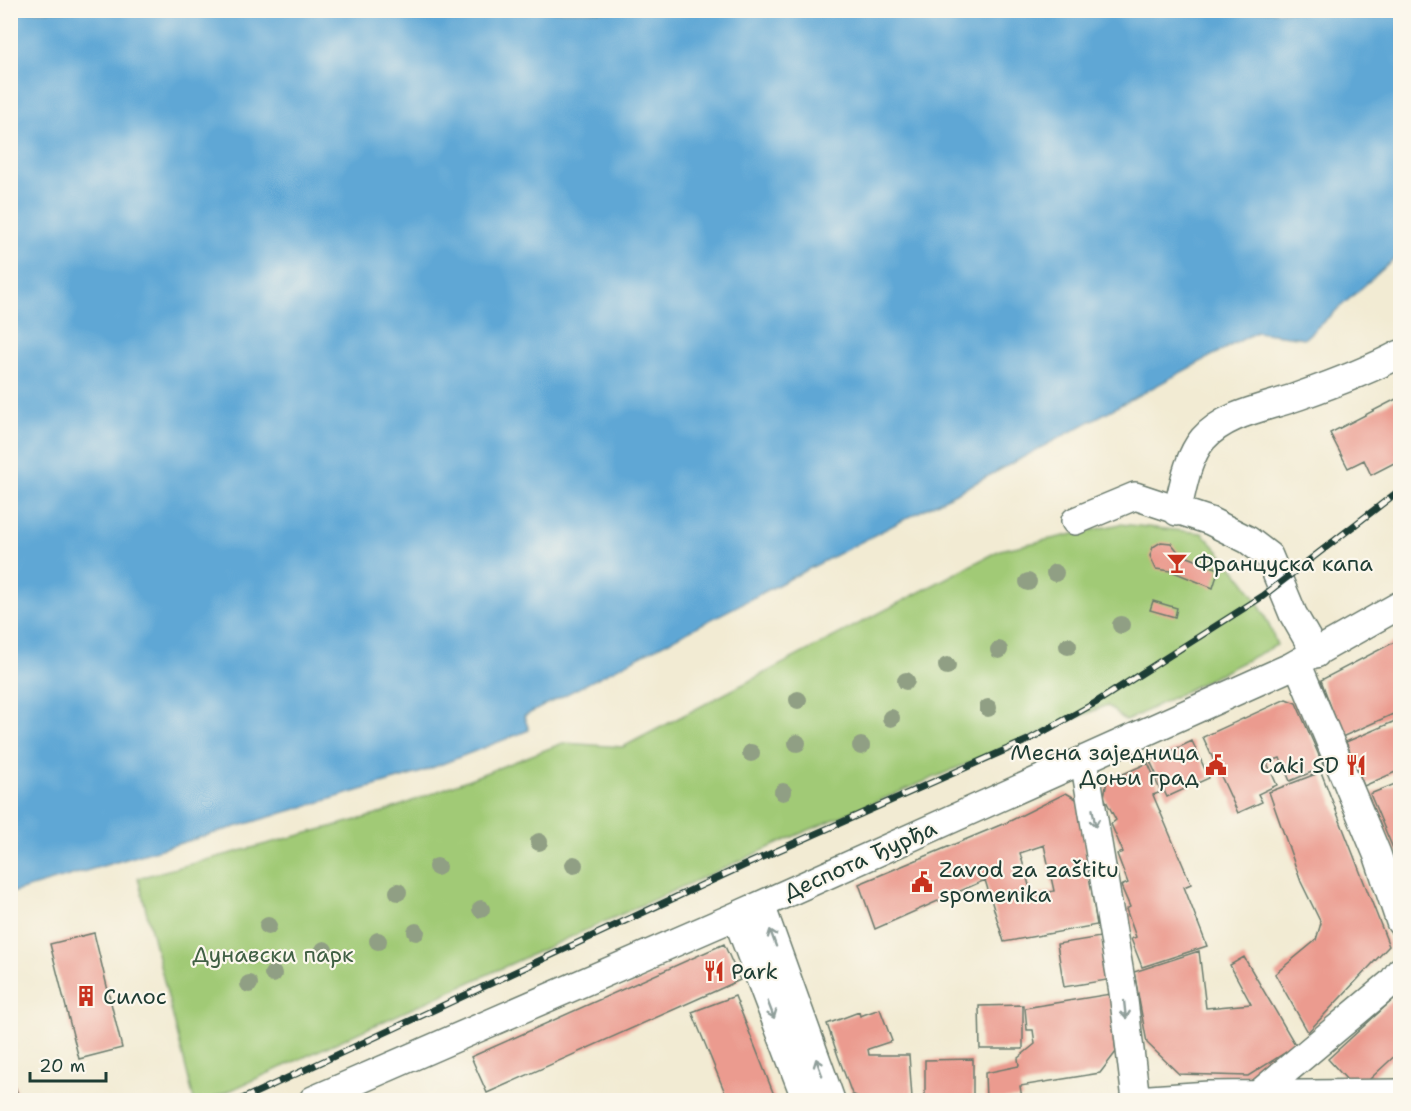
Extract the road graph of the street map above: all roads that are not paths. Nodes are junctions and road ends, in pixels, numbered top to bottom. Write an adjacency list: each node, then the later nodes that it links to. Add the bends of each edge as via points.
1 (1401, 354): 2 (street, via 1298,397 1231,418 1203,439 1191,461)
2 (1177, 512): 3 (street, via 1135,496); 5 (street, via 1210,520 1269,556)
3 (1075, 521)
4 (1401, 605): 5 (street, Деспота Ђурђа)
5 (1306, 659): 6 (street, Деспота Ђурђа); 9 (street)
6 (1084, 760): 7 (street, Деспота Ђурђа); 13 (street, one-way to 13, via 1123,992)
7 (761, 905): 8 (street, Деспота Ђурђа); 16 (street, one-way to 7)
8 (736, 916): 14 (street, Деспота Ђурђа); 15 (street, one-way to 15)
9 (1401, 922)
10 (1400, 972): 11 (street)
11 (1257, 1095): 12 (street); 13 (street)
12 (1397, 1096)
13 (1135, 1100)
14 (313, 1101)
15 (806, 1101)
16 (831, 1101)

